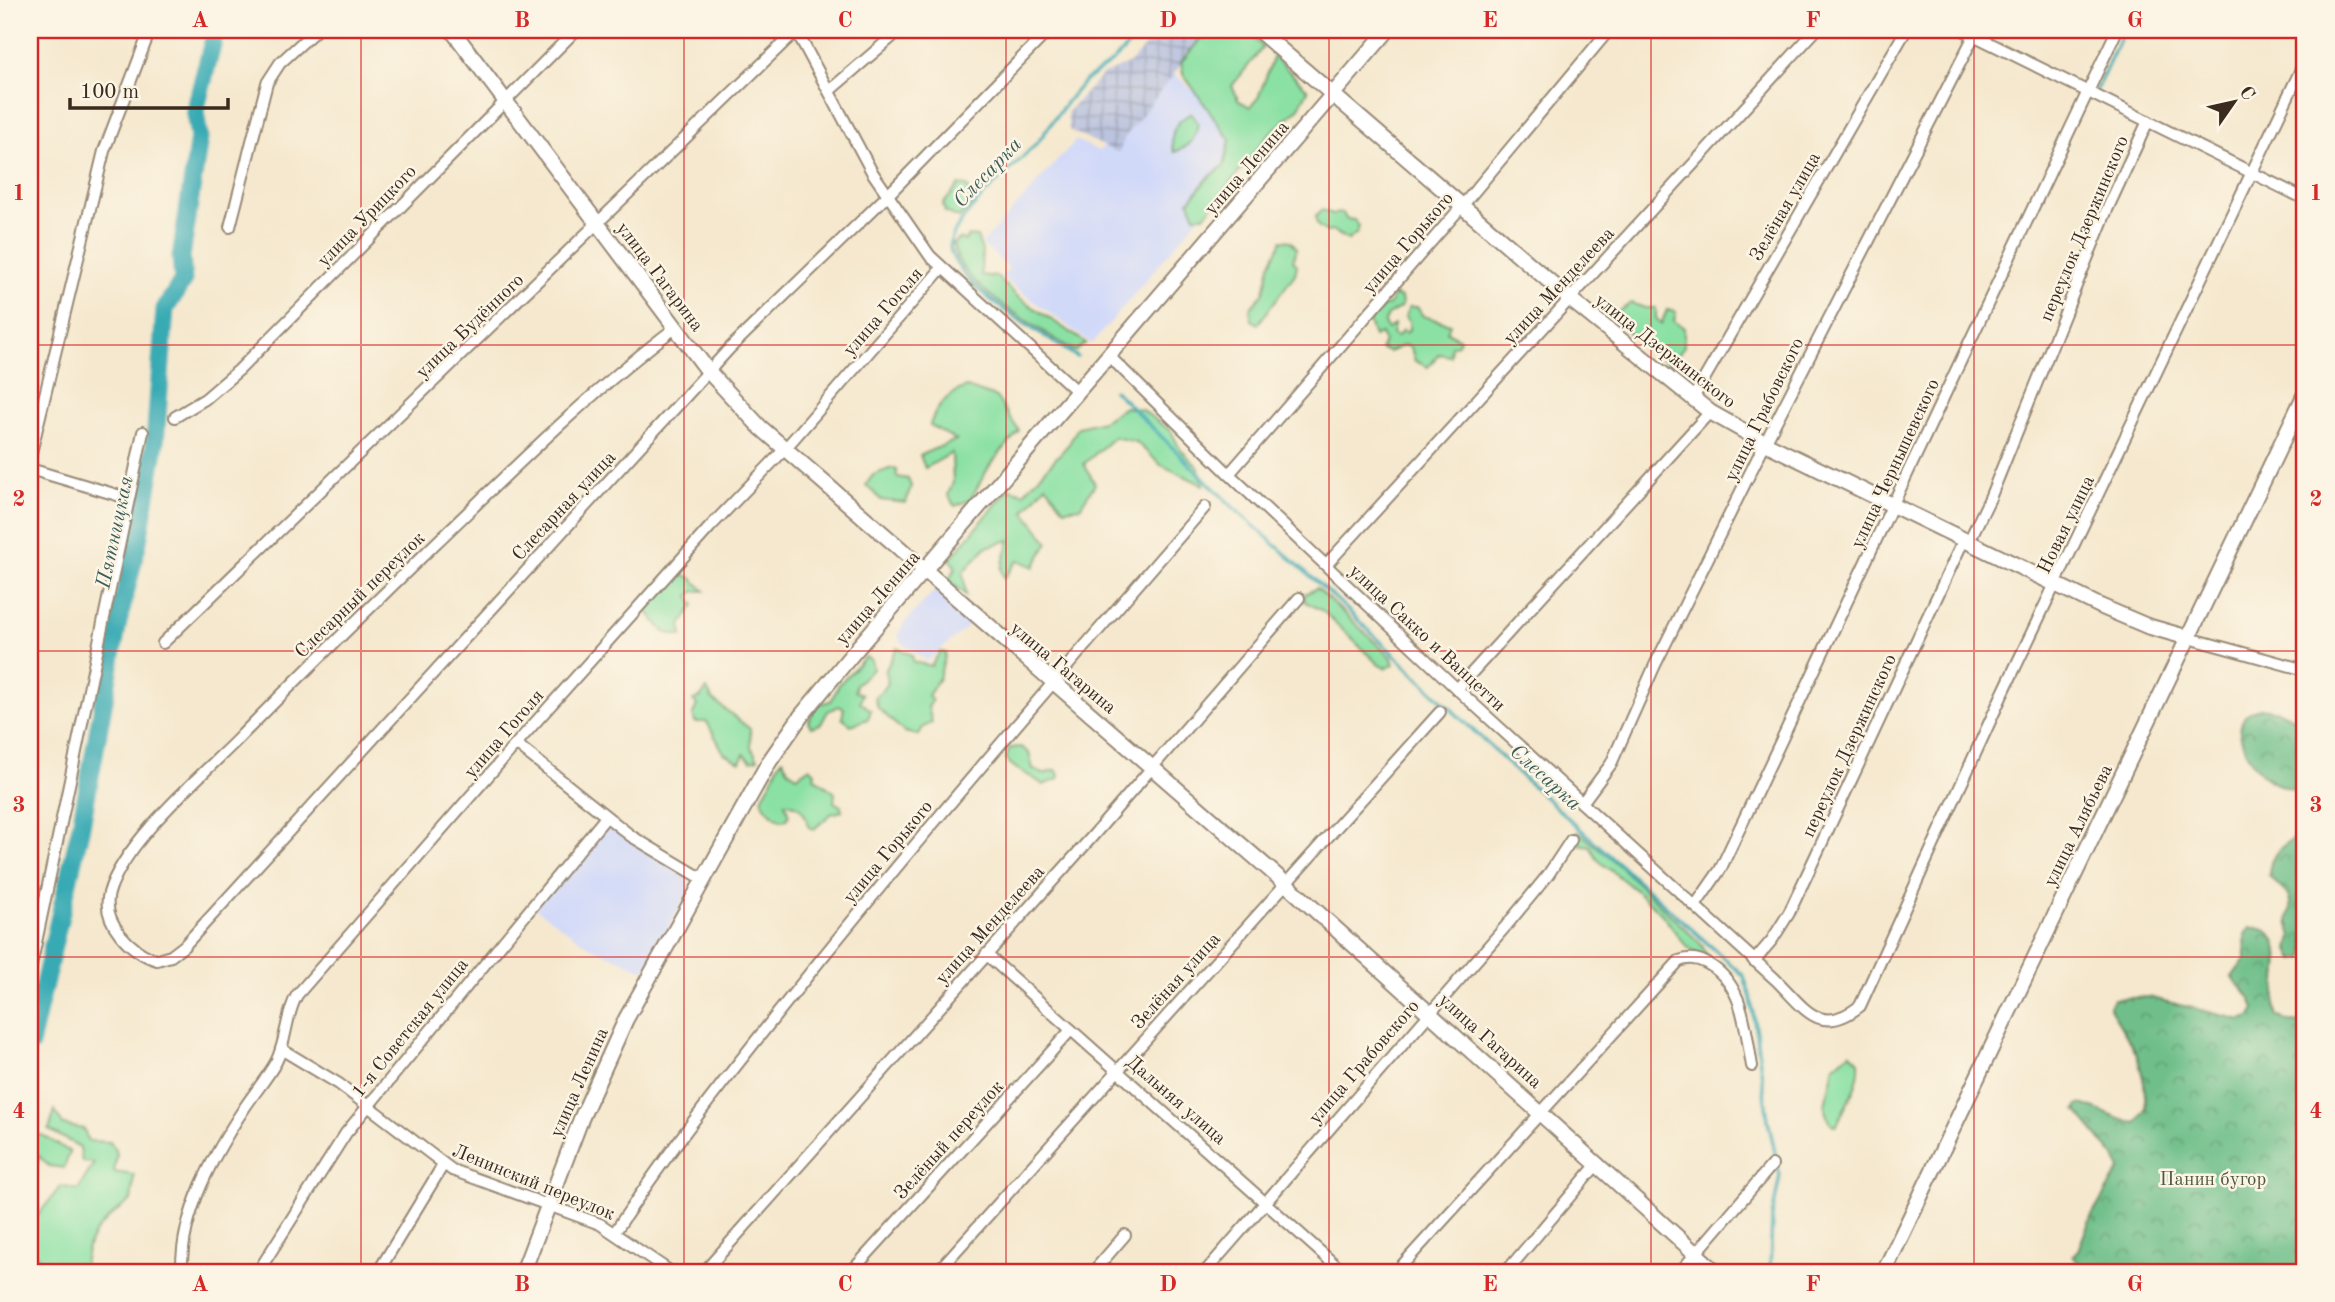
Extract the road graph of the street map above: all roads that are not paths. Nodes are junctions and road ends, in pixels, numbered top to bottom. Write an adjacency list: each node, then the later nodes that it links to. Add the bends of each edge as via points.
1 (150, 30): 41 (street, via 100,164)
2 (316, 30): 27 (street, via 280,63 267,83)
3 (452, 30): 20 (main road, улица Гагарина)
4 (576, 30): 20 (street, улица Урицкого)
5 (796, 30): 17 (street); 26 (street, улица Будённого)
6 (900, 30): 17 (street)
7 (1049, 30): 23 (street, Слесарная улица)
8 (1258, 30): 19 (main road, улица Дзержинского)
9 (1388, 30): 19 (main road, улица Ленина)
10 (1609, 30): 25 (street, улица Горького)
11 (1816, 30): 29 (street, улица Менделеева)
12 (1906, 30): 35 (street, Зелёная улица)
13 (1963, 30): 15 (street)
14 (2117, 30): 18 (street, улица Чернышевского)
15 (1975, 33): 18 (street); 39 (street, улица Грабовского)
16 (2305, 61): 22 (street, Новая улица)
17 (829, 91): 23 (street)
18 (2087, 92): 21 (street); 45 (street, улица Чернышевского)
19 (1332, 95): 25 (main road, улица Дзержинского); 31 (main road, улица Ленина)
20 (505, 100): 26 (main road, улица Гагарина); 37 (street, улица Урицкого, via 239,370)
21 (2148, 121): 22 (street); 47 (street, переулок Дзержинского, via 2106,212 1990,498)
22 (2253, 172): 24 (street); 50 (street, Новая улица)
23 (888, 195): 28 (street); 32 (street, Слесарная улица)
24 (2305, 199)
25 (1463, 205): 29 (main road, улица Дзержинского); 43 (street, улица Горького)
26 (597, 223): 30 (main road, улица Гагарина); 53 (street, улица Будённого)
27 (230, 227)
28 (941, 270): 33 (street); 40 (street, улица Гоголя)
29 (1570, 299): 35 (main road, улица Дзержинского); 48 (street, улица Менделеева)
30 (676, 328): 32 (main road, улица Гагарина); 66 (street, Слесарный переулок, via 562,420 162,816 114,881)
31 (1110, 356): 33 (main road, улица Ленина); 43 (street, улица Сакко и Ванцетти)
32 (709, 372): 40 (main road, улица Гагарина); 66 (street, Слесарная улица, via 184,946 163,959 149,958 126,939)
33 (1078, 392): 49 (main road, улица Ленина)
34 (2305, 394): 52 (main road, улица Алябьева)
35 (1692, 400): 36 (main road, улица Дзержинского)
36 (1710, 412): 39 (main road, улица Дзержинского); 56 (street)
37 (175, 417)
38 (143, 432): 44 (street)
39 (1765, 443): 45 (main road, улица Дзержинского); 60 (street, улица Грабовского, via 1611,764)
40 (784, 450): 49 (main road, улица Гагарина); 58 (street, улица Гоголя)
41 (30, 457)
42 (30, 469): 44 (street)
43 (1229, 474): 48 (street, улица Сакко и Ванцетти)
44 (127, 498): 69 (street)
45 (1895, 505): 47 (main road, улица Дзержинского); 65 (street, улица Чернышевского, via 1720,870)
46 (1205, 507): 55 (street, улица Горького)
47 (1967, 540): 50 (main road, улица Дзержинского); 68 (street, переулок Дзержинского, via 1792,906 1773,940)
48 (1326, 565): 56 (street, улица Сакко и Ванцетти)
49 (924, 572): 55 (main road, улица Гагарина); 63 (main road, улица Ленина, via 788,734 755,783)
50 (2055, 583): 52 (main road, улица Дзержинского, via 2147,626); 70 (street, Новая улица)
51 (1298, 598): 59 (street, улица Менделеева)
52 (2189, 638): 54 (street); 101 (main road, улица Алябьева)
53 (163, 643)
54 (2305, 670)
55 (1053, 683): 59 (main road, улица Гагарина); 83 (street, улица Горького, via 892,871 732,1070 672,1147)
56 (1457, 689): 60 (street, улица Сакко и Ванцетти)
57 (1440, 712): 64 (street, Зелёная улица)
58 (516, 744): 61 (street); 73 (street, улица Гоголя, via 297,995 288,1012)
59 (1152, 767): 64 (main road, улица Гагарина); 67 (street, улица Менделеева)
60 (1582, 803): 65 (street, улица Сакко и Ванцетти)
61 (606, 817): 63 (street); 76 (street, 1-я Советская улица)
62 (1572, 839): 71 (street, улица Грабовского, via 1533,894)
63 (703, 879): 82 (main road, улица Ленина, via 610,1052)
64 (1285, 883): 71 (main road, улица Гагарина); 75 (street, Зелёная улица)
65 (1695, 906): 68 (street, улица Сакко и Ванцетти)
66 (109, 916)
67 (986, 954): 72 (street, Дальняя улица); 92 (street, улица Менделеева)
68 (1754, 961): 70 (street, улица Сакко и Ванцетти, via 1813,1017 1838,1020)
69 (30, 971)
70 (1860, 1006)
71 (1429, 1011): 77 (main road, улица Гагарина); 81 (street, улица Грабовского)
72 (1071, 1030): 75 (street, Дальняя улица); 93 (street, Зелёный переулок)
73 (281, 1049): 76 (street, Ленинский переулок); 87 (street, улица Гоголя, via 202,1186 185,1240)
74 (1752, 1066): 77 (street, via 1733,986 1720,971 1691,958 1669,970)
75 (1118, 1070): 81 (street, Дальняя улица); 94 (street, Зелёная улица)
76 (368, 1105): 79 (street, Ленинский переулок); 88 (street, 1-я Советская улица, via 328,1158)
77 (1542, 1113): 78 (main road, улица Гагарина); 97 (street)
78 (1598, 1163): 85 (main road, улица Гагарина); 98 (street)
79 (443, 1165): 82 (street, Ленинский переулок); 89 (street)
80 (1772, 1165): 85 (street)
81 (1266, 1201): 95 (street, улица Грабовского); 96 (street, Дальняя улица)
82 (549, 1206): 83 (street, Ленинский переулок); 90 (main road, улица Ленина)
83 (615, 1232): 91 (street, Ленинский переулок)
84 (1125, 1235): 86 (street)
85 (1696, 1254): 99 (street); 100 (main road, улица Гагарина)
86 (1097, 1271)
87 (182, 1272)
88 (258, 1272)
89 (378, 1272)
90 (523, 1272)
91 (671, 1272)
92 (705, 1272)
93 (851, 1272)
94 (937, 1272)
95 (1205, 1272)
96 (1343, 1272)
97 (1396, 1272)
98 (1506, 1272)
99 (1680, 1272)
100 (1716, 1272)
101 (1884, 1272)

